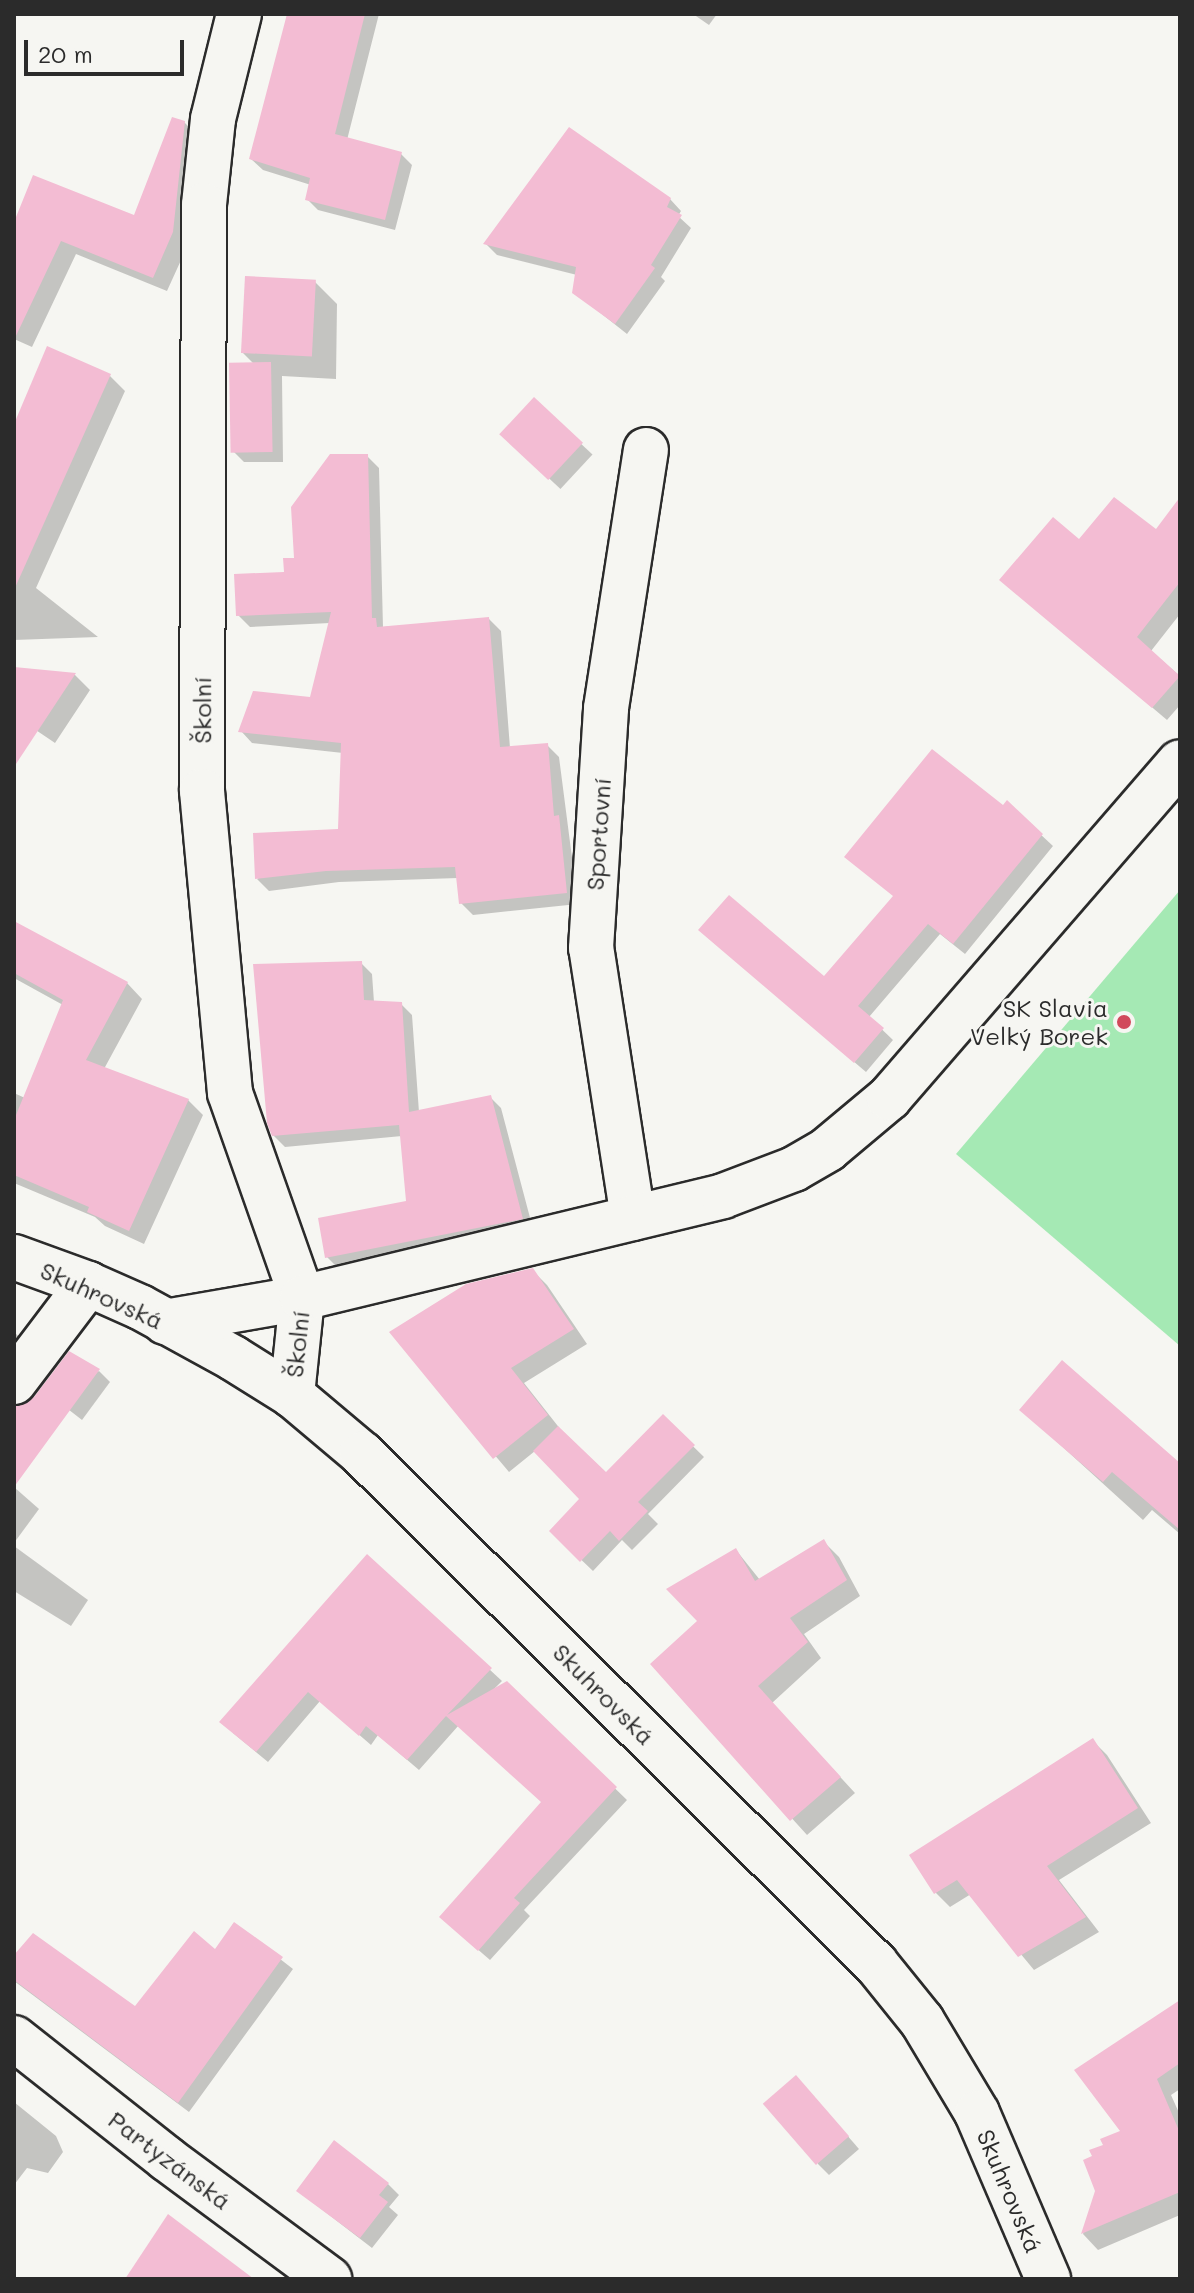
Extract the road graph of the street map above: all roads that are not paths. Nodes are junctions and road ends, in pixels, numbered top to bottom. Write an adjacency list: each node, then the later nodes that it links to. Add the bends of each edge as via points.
1 (239, 14): 7 (street, Školní, via 213,119 204,205 202,791 230,1093)
2 (646, 450): 4 (street, Sportovní, via 606,708 591,948)
3 (1180, 762): 4 (street, via 860,1125 828,1149 759,1184)
4 (633, 1218): 7 (street)
5 (14, 1257): 6 (street, Skuhrovská)
6 (88, 1284): 8 (street, Skuhrovská); 9 (street)
7 (302, 1298): 8 (street); 10 (street, Školní)
8 (165, 1322): 10 (street, Skuhrovská)
9 (14, 1382)
10 (292, 1395): 13 (street, Skuhrovská, via 362,1454 876,1964 922,2021 971,2101)
11 (14, 2038): 12 (street, Partyzánská)
12 (329, 2279)
13 (1048, 2279)

